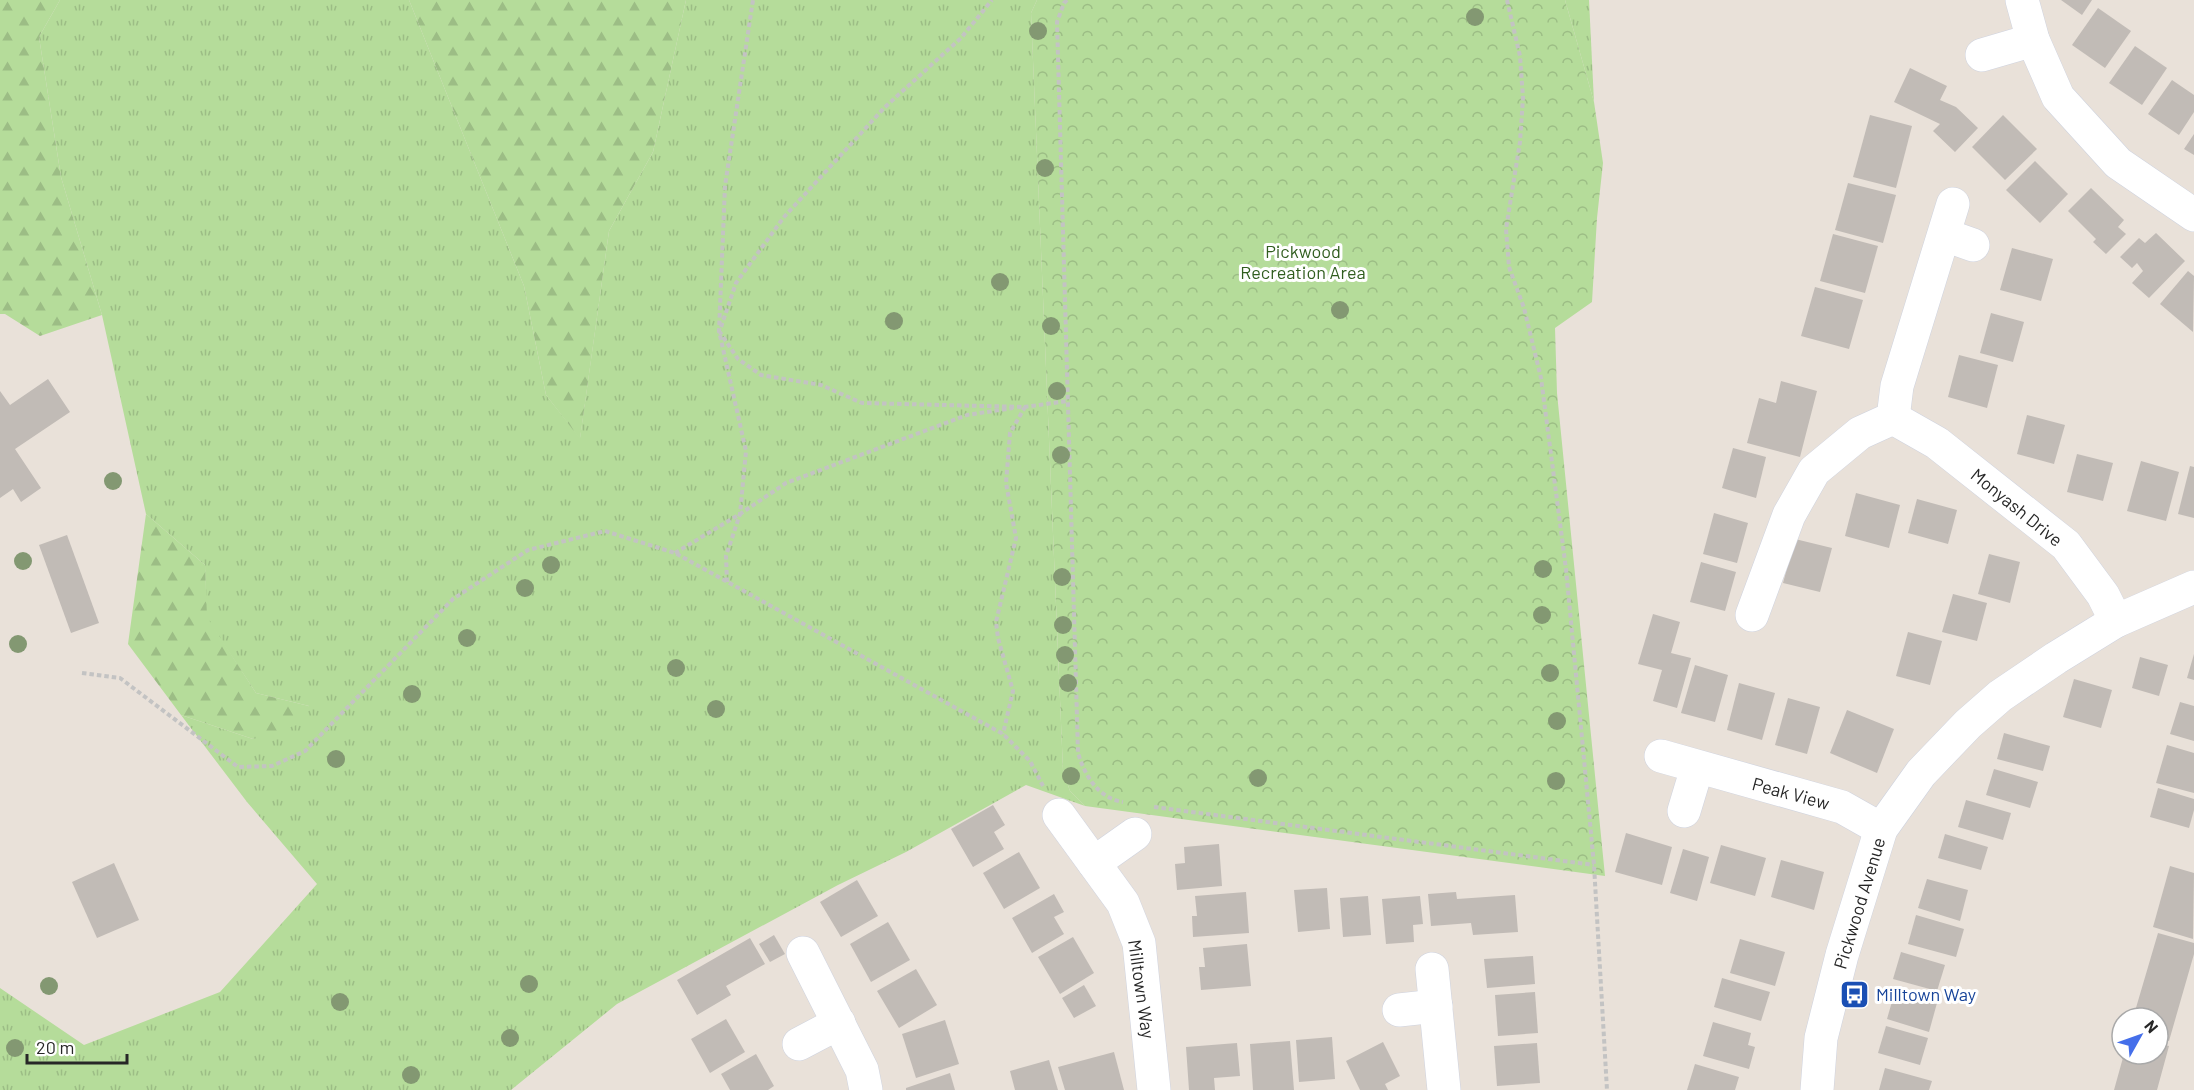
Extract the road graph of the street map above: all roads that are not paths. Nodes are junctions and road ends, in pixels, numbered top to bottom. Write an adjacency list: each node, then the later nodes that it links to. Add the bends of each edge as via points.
1 (2022, 0): 2 (street)
2 (2033, 40): 3 (street); 5 (street, via 2058,97 2118,163)
3 (1982, 54)
4 (1953, 204): 6 (street, via 1959,240 1897,386)
5 (2194, 215)
6 (1893, 418): 8 (street, via 1860,433 1814,471 1789,515); 9 (street, Monyash Drive, via 1937,443 2066,545 2103,595)
7 (2194, 587): 9 (street, Pickwood Avenue)
8 (1752, 615)
9 (2116, 621): 15 (street, Pickwood Avenue, via 2056,657 1968,724 1921,773)
10 (1661, 756): 11 (street, Peak View)
11 (1697, 768): 12 (street); 15 (street, Peak View, via 1842,807)
12 (1684, 811)
13 (1059, 815): 16 (street, Milltown Way)
14 (1133, 819): 16 (street)
15 (1881, 830): 26 (street, Pickwood Avenue, via 1821,1038)
16 (1094, 863): 24 (street, Milltown Way, via 1123,903 1139,943)
17 (803, 953): 21 (street)
18 (1432, 969): 19 (street)
19 (1436, 1006): 20 (street); 25 (street)
20 (1399, 1010)
21 (839, 1023): 22 (street); 23 (street, via 862,1070)
22 (799, 1044)
23 (866, 1090)
24 (1154, 1090)
25 (1444, 1090)
26 (1817, 1090)

